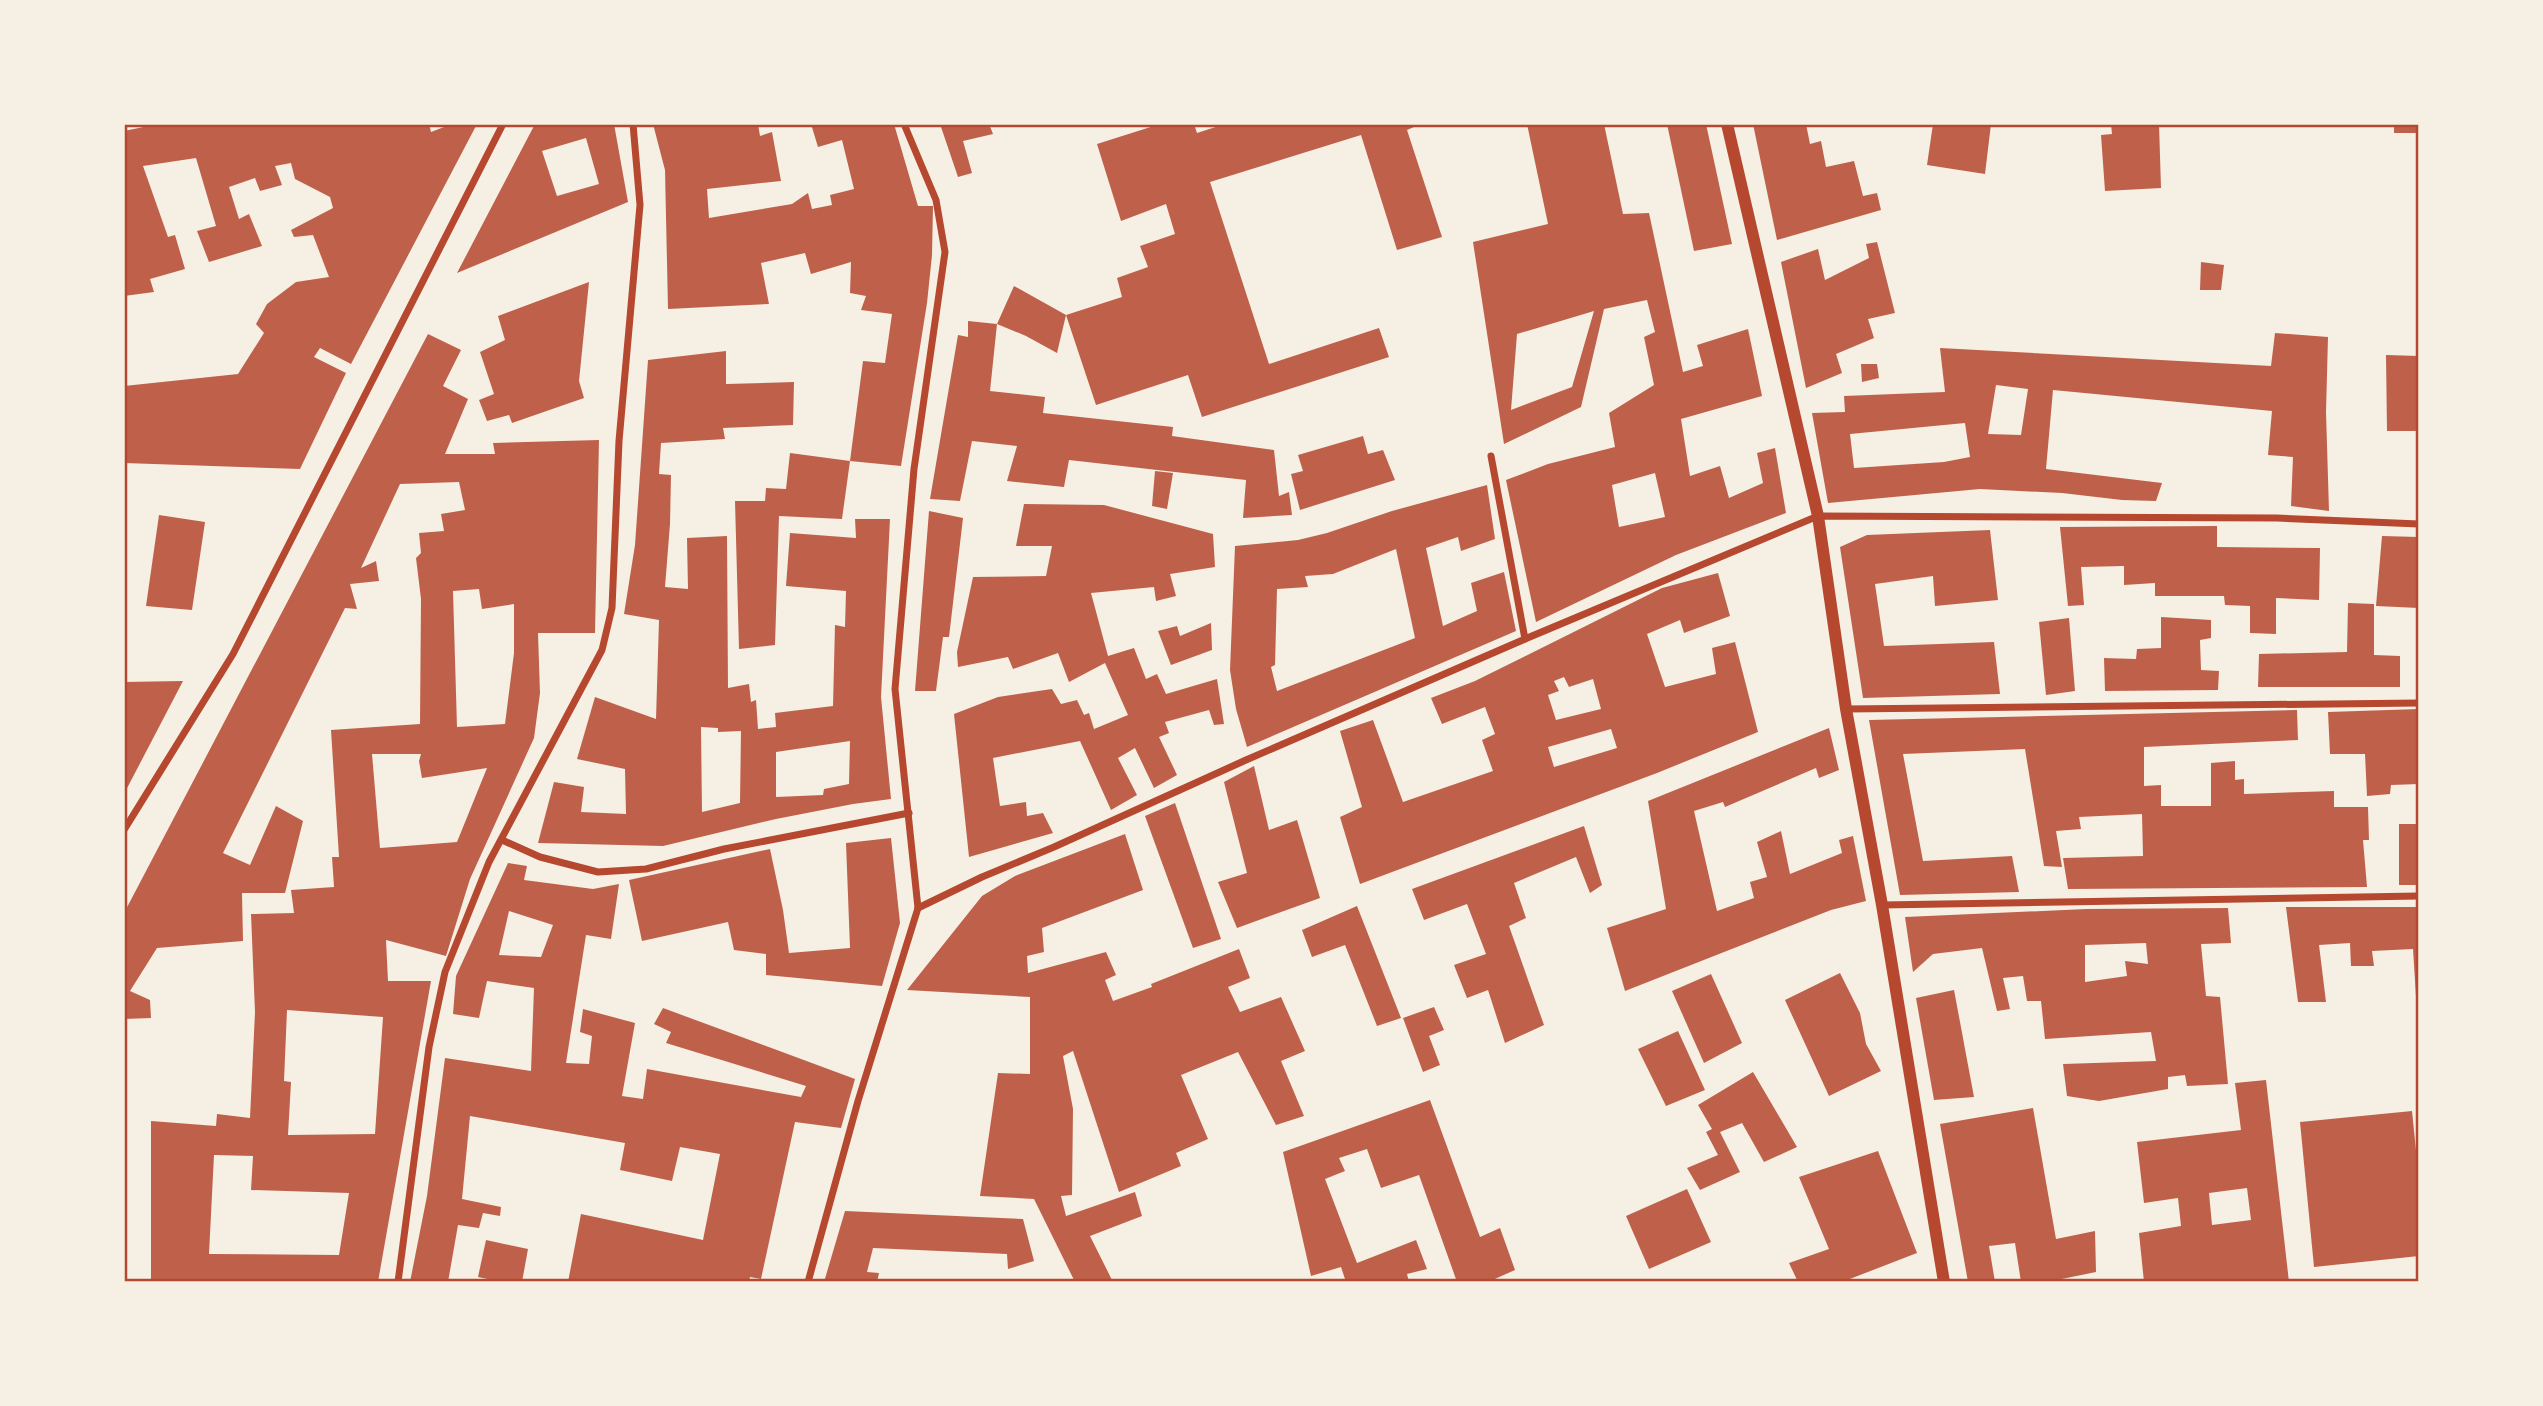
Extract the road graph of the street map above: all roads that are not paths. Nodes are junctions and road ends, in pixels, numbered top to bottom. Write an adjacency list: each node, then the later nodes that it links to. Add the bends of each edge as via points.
1 (503, 124): 12 (street, via 233,654)
2 (632, 124): 13 (street, via 640,205 619,441 612,608 602,650)
3 (904, 124): 11 (street, via 936,200 945,251 914,470 895,689)
4 (1727, 124): 6 (street)
5 (1491, 456): 8 (street)
6 (1818, 516): 7 (street, via 2277,518); 8 (street); 10 (street)
7 (2419, 524)
8 (1525, 639): 16 (street)
9 (2419, 703): 10 (street)
10 (1846, 709): 15 (street)
11 (909, 813): 13 (street, via 646,869 598,872 540,857); 16 (street)
12 (124, 830)
13 (502, 840): 17 (street, via 445,972 429,1047)
14 (2419, 896): 15 (street)
15 (1882, 905): 19 (street)
16 (918, 908): 18 (street)
17 (398, 1282)
18 (808, 1282)
19 (1944, 1282)

